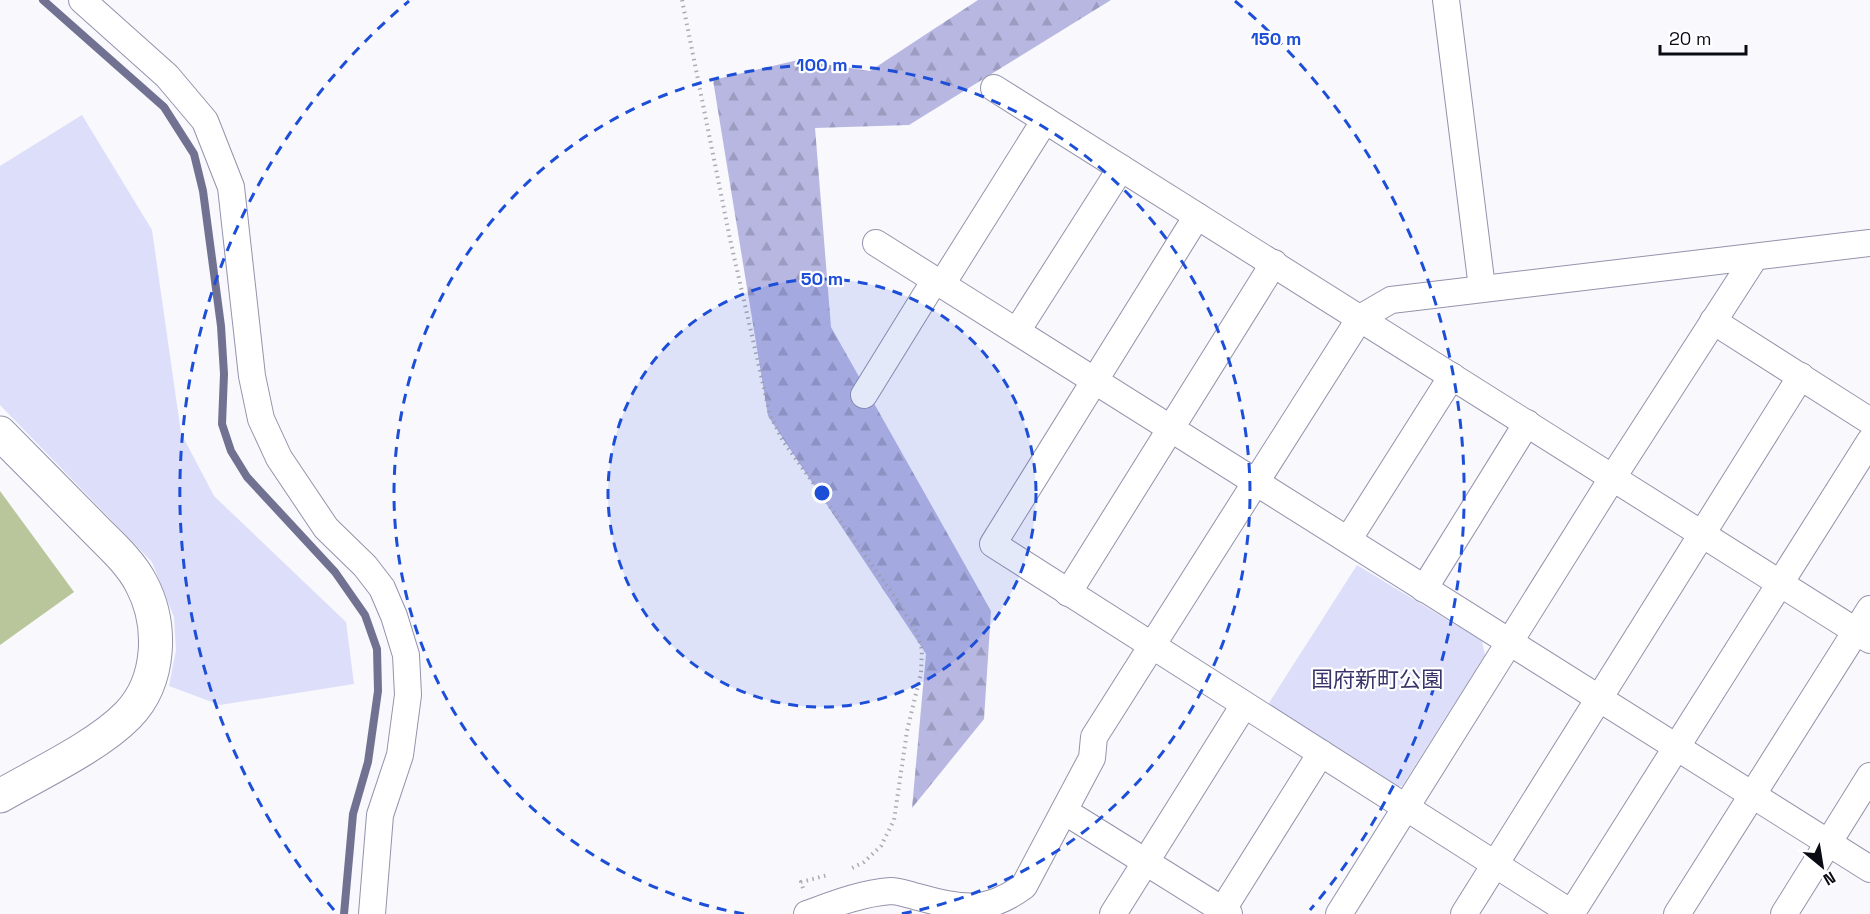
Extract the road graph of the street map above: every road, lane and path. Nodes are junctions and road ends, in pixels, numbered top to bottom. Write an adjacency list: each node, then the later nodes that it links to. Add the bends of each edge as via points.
1 (82, 0): 53 (street, via 167,76 205,121 231,187 252,376 261,419 290,476 326,528 382,588 394,616 406,655 408,695 400,755 380,815)
2 (682, 0): 50 (path, via 770,416 783,441 897,600 917,633 922,650 894,820 872,856)
3 (1446, 0): 13 (street)
4 (994, 88): 5 (street)
5 (1045, 120): 6 (street); 12 (street)
6 (1121, 168): 7 (street); 16 (street)
7 (1197, 216): 11 (street); 19 (street)
8 (876, 243): 12 (street)
9 (1870, 243): 10 (street)
10 (1755, 257): 13 (street); 15 (street)
11 (1274, 263): 14 (street); 23 (street)
12 (938, 282): 16 (street); 20 (street)
13 (1482, 288): 14 (street, via 1391,300)
14 (1360, 318): 17 (street); 27 (street)
15 (1713, 321): 18 (street); 26 (street)
16 (1017, 331): 19 (street)
17 (1452, 376): 22 (street); 29 (street)
18 (1801, 376): 21 (street); 28 (street)
19 (1096, 381): 23 (street); 32 (street, via 993,544)
20 (864, 395)
21 (1870, 421)
22 (1527, 423): 26 (street); 31 (street)
23 (1171, 428): 27 (street); 32 (street)
24 (0, 433): 43 (street, via 128,563 150,603 156,648 143,697 127,716 100,737)
25 (1870, 441): 30 (street)
26 (1613, 477): 28 (street); 35 (street)
27 (1257, 482): 29 (street); 36 (street)
28 (1702, 533): 30 (street); 37 (street)
29 (1348, 540): 31 (street)
30 (1781, 583): 34 (street); 39 (street)
31 (1424, 589): 35 (street)
32 (1068, 592): 36 (street)
33 (1870, 609): 34 (street)
34 (1863, 635): 42 (street)
35 (1509, 643): 37 (street); 44 (street)
36 (1153, 647): 38 (street); 45 (street, via 1094,737 1092,758)
37 (1600, 701): 39 (street); 48 (street)
38 (1244, 705): 40 (street); 47 (street)
39 (1676, 747): 42 (street); 58 (street)
40 (1321, 753): 44 (street); 52 (street)
41 (1870, 776): 46 (street)
42 (1752, 795): 46 (street); 59 (street)
43 (0, 796)
44 (1406, 806): 48 (street); 56 (street)
45 (1064, 811): 47 (street); 54 (street, via 1024,886 1010,899 987,910 963,909 893,891 852,898)
46 (1828, 843): 49 (street); 60 (street)
47 (1145, 861): 52 (street); 55 (street)
48 (1496, 864): 57 (street); 58 (street)
49 (1870, 869)
50 (847, 871)
51 (836, 873): 54 (path, via 801,882)
52 (1223, 913)
53 (372, 914)
54 (808, 914)
55 (1113, 914)
56 (1339, 914)
57 (1464, 914)
58 (1572, 914)
59 (1677, 914)
60 (1784, 914)

